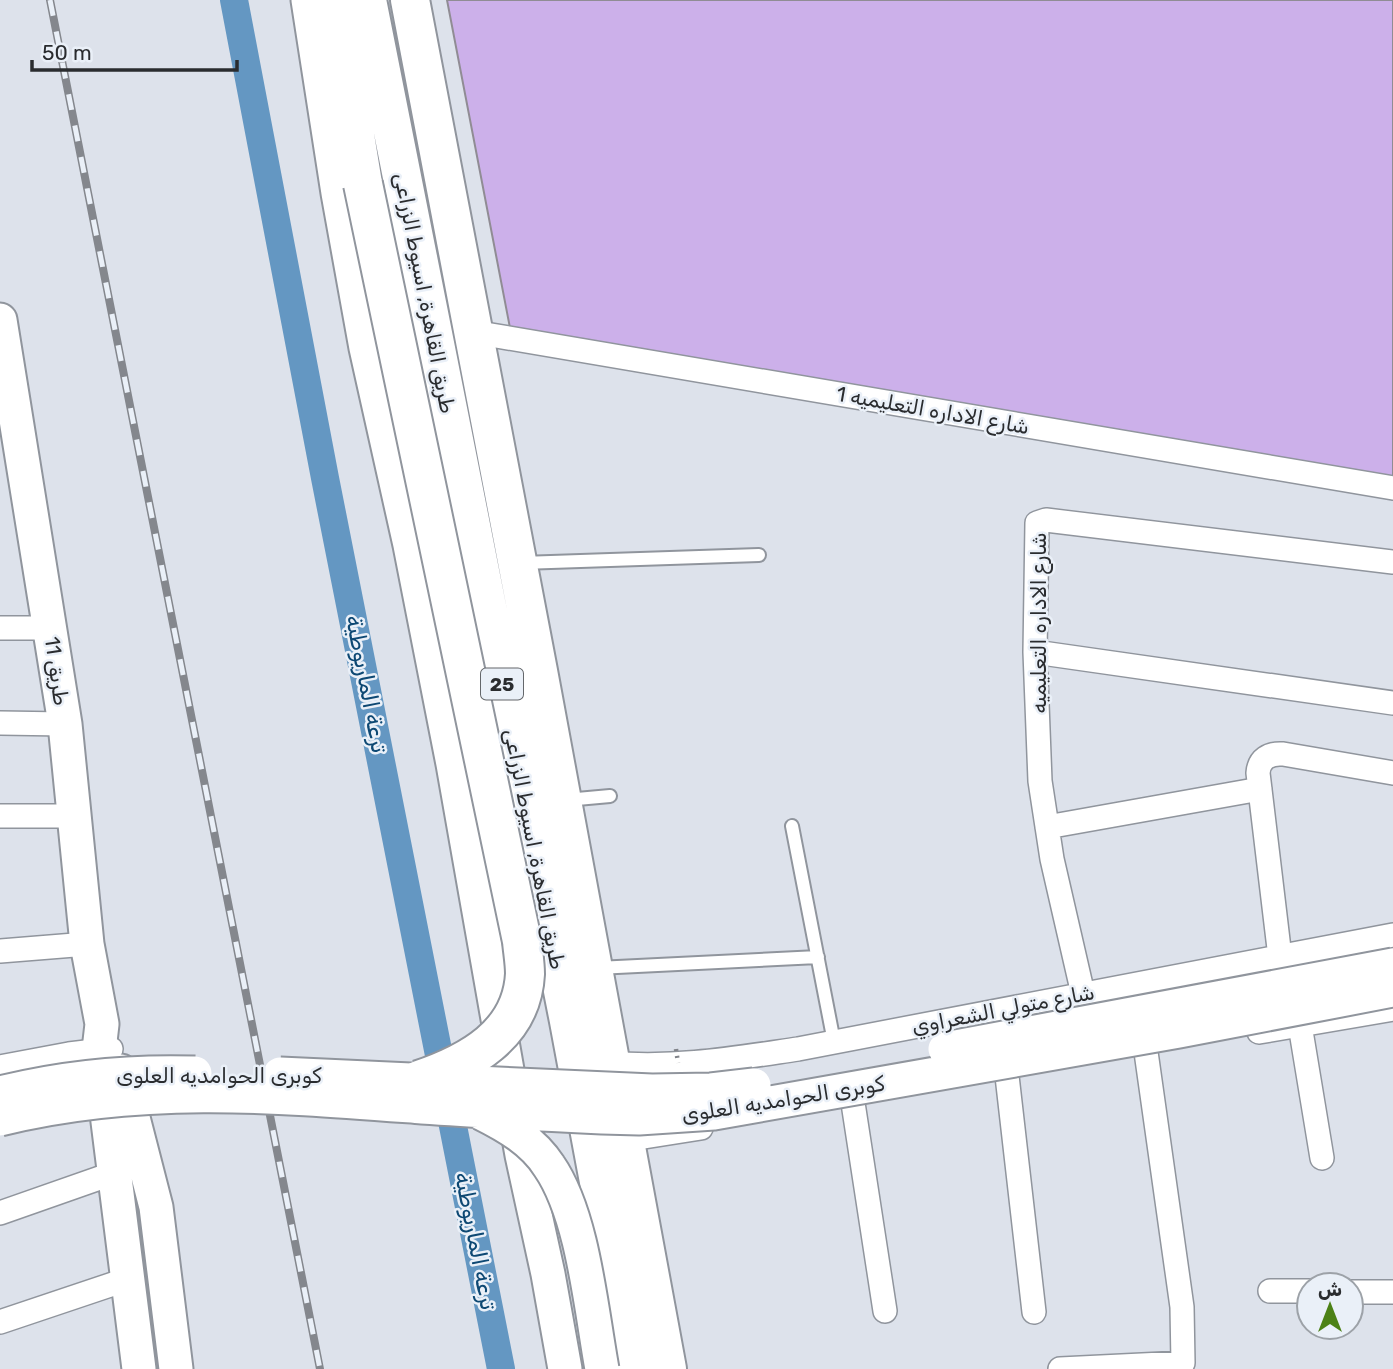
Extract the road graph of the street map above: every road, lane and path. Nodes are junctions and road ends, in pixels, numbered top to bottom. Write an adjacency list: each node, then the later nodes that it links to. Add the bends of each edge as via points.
1 (309, 0): 62 (main road, via 364,335 442,709)
2 (335, 0): 43 (highway, bridge, via 363,184 522,941 525,976 516,1009 503,1031 478,1055)
3 (367, 0): 64 (highway, طريق القاهرة, اسيوط الزراعى / 25)
4 (410, 0): 6 (highway, طريق القاهرة, اسيوط الزراعى / 25)
5 (0, 320): 7 (main road, طريق 11)
6 (473, 332): 8 (street, شارع الاداره التعليميه 1); 11 (highway, طريق القاهرة, اسيوط الزراعى / 25)
7 (12, 468): 13 (main road, طريق 11)
8 (1393, 488)
9 (760, 555): 11 (lane)
10 (1393, 562): 14 (street, شارع الاداره التعليميه, via 1040,521 1036,528)
11 (517, 563): 21 (highway, طريق القاهرة, اسيوط الزراعى / 25)
12 (0, 628): 13 (street)
13 (51, 628): 17 (main road, طريق 11)
14 (1035, 652): 15 (street); 25 (street, شارع الاداره التعليميه, via 1040,781)
15 (1393, 703)
16 (0, 723): 17 (street)
17 (65, 724): 23 (main road, طريق 11)
18 (1393, 773): 19 (street, via 1276,754 1261,762)
19 (1260, 789): 25 (street); 30 (street)
20 (610, 796): 21 (lane)
21 (562, 801): 32 (highway, طريق القاهرة, اسيوط الزراعى / 25)
22 (0, 816): 23 (street)
23 (75, 816): 27 (main road, طريق 11)
24 (792, 826): 29 (lane)
25 (1047, 827): 34 (street, شارع الاداره التعليميه)
26 (1393, 935): 30 (street, شارع متولي الشعراوي)
27 (87, 944): 28 (street); 37 (main road, طريق 11)
28 (0, 951)
29 (818, 957): 32 (lane); 38 (lane)
30 (1280, 957): 34 (street, شارع متولي الشعراوي)
31 (1393, 965): 43 (main road, كوبرى الحوامديه العلوى, bridge, via 740,1087 652,1091)
32 (593, 968): 40 (highway, طريق القاهرة, اسيوط الزراعى / 25)
33 (1393, 990): 46 (main road, كوبرى الحوامديه العلوى, bridge, via 714,1113 639,1118)
34 (1083, 994): 38 (street, شارع متولي الشعراوي)
35 (1393, 1009): 36 (street)
36 (1300, 1025): 39 (street); 49 (street)
37 (105, 1041): 41 (street); 50 (main road); 61 (main road, via 156,1207)
38 (835, 1042): 40 (street, شارع متولي الشعراوي, via 710,1062)
39 (1146, 1052): 42 (street); 66 (street, via 1182,1307 1183,1363)
40 (610, 1063): 48 (highway, طريق القاهرة, اسيوط الزراعى / 25)
41 (0, 1067)
42 (1007, 1076): 45 (street); 58 (street)
43 (419, 1080): 44 (main road, كوبرى الحوامديه العلوى, bridge, via 134,1073 59,1080)
44 (0, 1093)
45 (853, 1102): 48 (street); 57 (street)
46 (476, 1110): 47 (main road, كوبرى الحوامديه العلوى, bridge, via 201,1094 94,1101); 63 (main road, bridge, via 528,1142 563,1189)
47 (0, 1119)
48 (625, 1140): 65 (highway, طريق القاهرة, اسيوط الزراعى / 25)
49 (1322, 1158)
50 (114, 1173): 51 (street); 52 (main road)
51 (0, 1213)
52 (128, 1279): 59 (street); 60 (main road)
53 (1270, 1291): 54 (street)
54 (1295, 1291)
55 (1365, 1292): 56 (street)
56 (1393, 1292)
57 (885, 1311)
58 (1034, 1312)
59 (0, 1322)
60 (139, 1369)
61 (176, 1369)
62 (565, 1369)
63 (602, 1369)
64 (634, 1369)
65 (667, 1369)
66 (1060, 1369)

